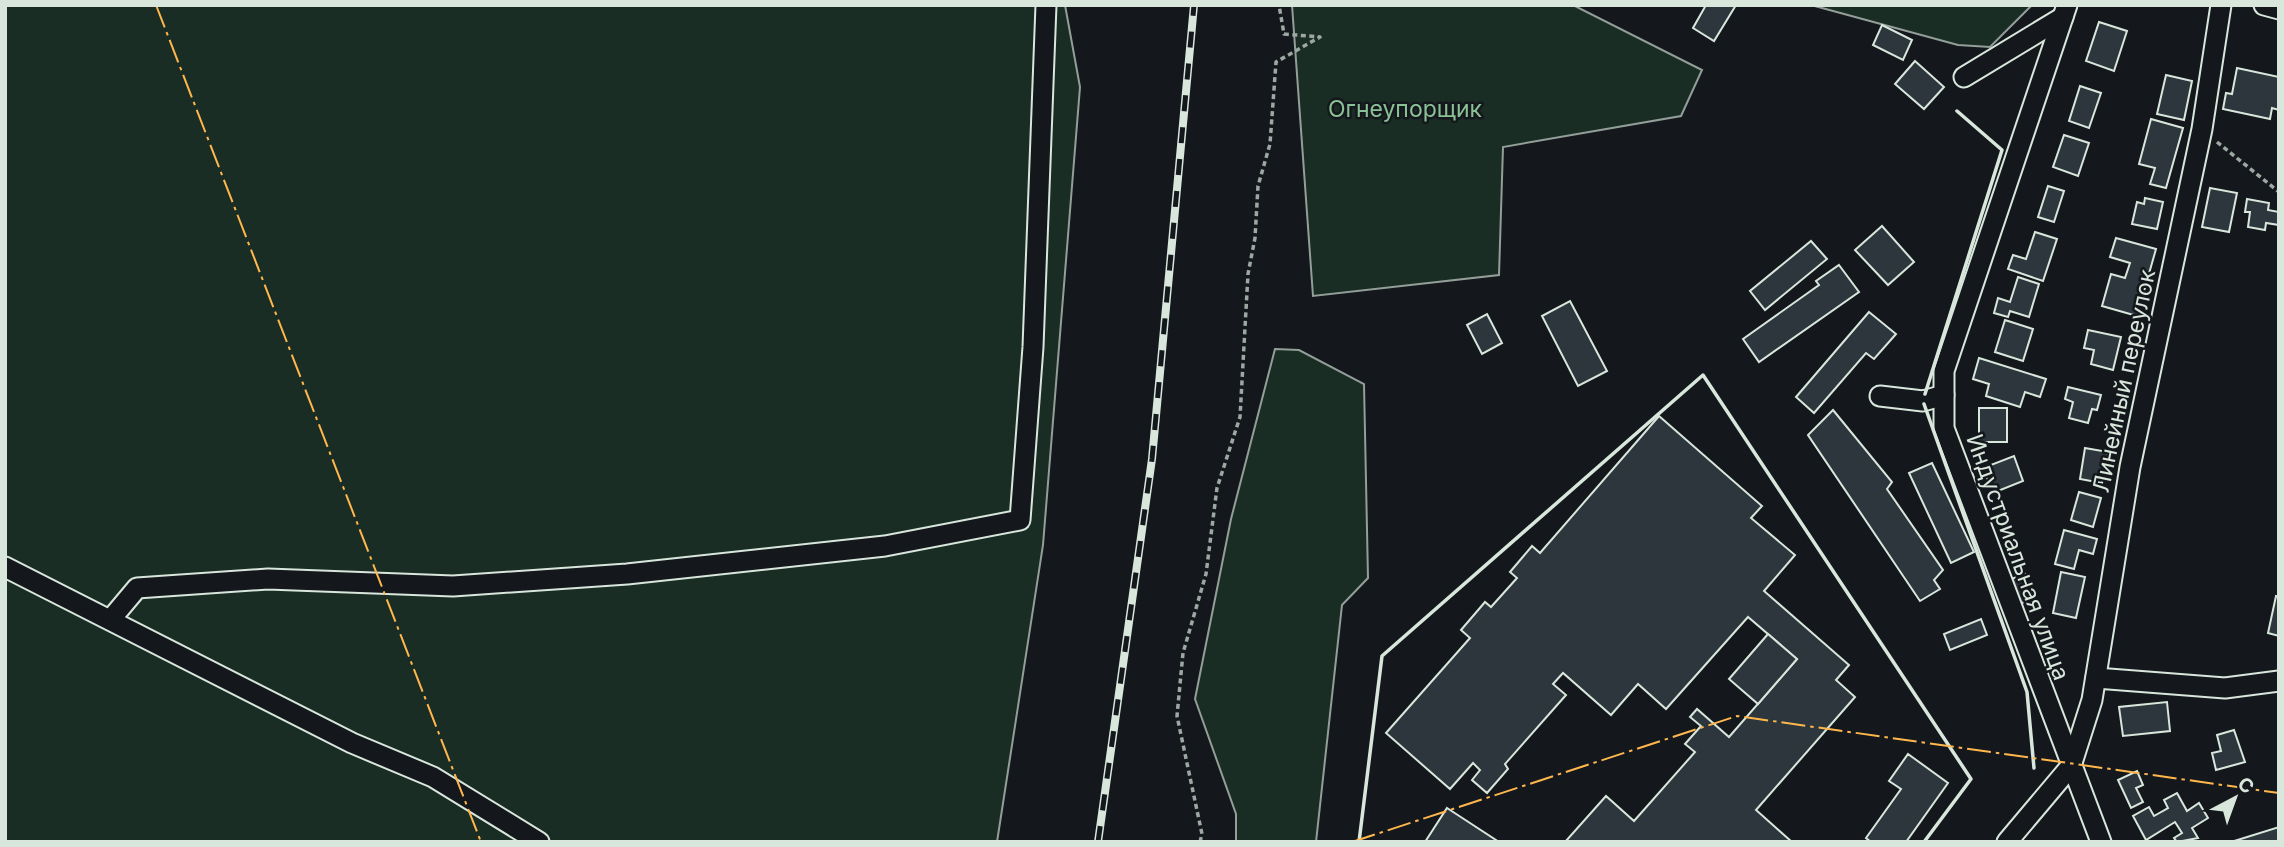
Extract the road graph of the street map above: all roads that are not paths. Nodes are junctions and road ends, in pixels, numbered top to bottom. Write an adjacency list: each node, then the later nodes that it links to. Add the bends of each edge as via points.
1 (1046, 5): 10 (street, via 1033,347 1020,520 885,546 627,574 453,586 268,579 137,588)
2 (2221, 5): 11 (street, Линейный переулок, via 2202,129 2130,467)
3 (2264, 5): 4 (street)
4 (2279, 9)
5 (2065, 11): 6 (street); 7 (street, Индустриальная улица, via 1944,371)
6 (1964, 77)
7 (1944, 395): 8 (street, via 1923,401); 13 (street, Индустриальная улица, via 1944,428)
8 (1880, 396)
9 (5, 567): 10 (street)
10 (111, 619): 14 (street, via 195,666 433,777)
11 (2095, 678): 12 (street, via 2225,688); 13 (street, Линейный переулок)
12 (2279, 681)
13 (2071, 766): 15 (street); 16 (street, Индустриальная улица)
14 (539, 842)
15 (2007, 842)
16 (2101, 842)

